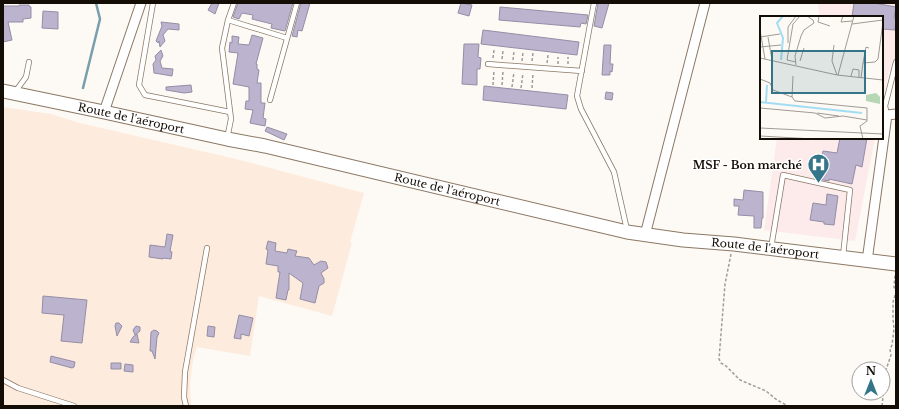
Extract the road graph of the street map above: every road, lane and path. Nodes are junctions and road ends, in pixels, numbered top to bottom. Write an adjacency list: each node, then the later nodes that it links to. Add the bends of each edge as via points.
1 (141, 3): 29 (street)
2 (153, 3): 30 (lane, via 139,86 145,95)
3 (234, 3): 7 (lane)
4 (297, 3): 8 (lane)
5 (594, 3): 21 (lane)
6 (705, 3): 34 (street)
7 (228, 20): 8 (lane); 30 (lane, via 222,48)
8 (287, 38): 28 (lane)
9 (494, 50): 16 (path)
10 (503, 51): 17 (path)
11 (514, 51): 18 (path)
12 (523, 52): 19 (path)
13 (533, 53): 20 (path)
14 (29, 62): 27 (lane, via 26,77)
15 (896, 62): 31 (lane, via 885,106)
16 (491, 64): 17 (lane); 22 (path)
17 (503, 65): 18 (lane); 23 (path)
18 (513, 66): 19 (lane); 24 (path)
19 (522, 66): 20 (lane); 25 (path)
20 (533, 67): 21 (lane); 26 (path)
21 (582, 71): 33 (lane, via 577,96 581,109 614,172)
22 (493, 84)
23 (502, 85)
24 (512, 87)
25 (521, 88)
26 (532, 88)
27 (8, 92): 29 (street, Route de l'aéroport)
28 (270, 100)
29 (104, 112): 32 (street, Route de l'aéroport)
30 (230, 112): 32 (lane)
31 (891, 114): 39 (street)
32 (227, 139): 33 (street, Route de l'aéroport, via 306,155)
33 (627, 232): 34 (street, Route de l'aéroport)
34 (645, 235): 35 (street, Route de l'aéroport)
35 (734, 244): 37 (street, Route de l'aéroport); 44 (path, via 725,284 719,359 740,380 766,391)
36 (206, 248): 43 (lane, via 185,372)
37 (771, 248): 38 (street, Route de l'aéroport); 38 (lane, via 783,175 850,190)
38 (843, 258): 39 (street, Route de l'aéroport)
39 (867, 261): 40 (street, Route de l'aéroport)
40 (895, 264): 45 (path, via 894,329)
41 (3, 380): 42 (lane, via 18,388)
42 (74, 406)
43 (186, 406)
44 (788, 406)
45 (882, 406)

